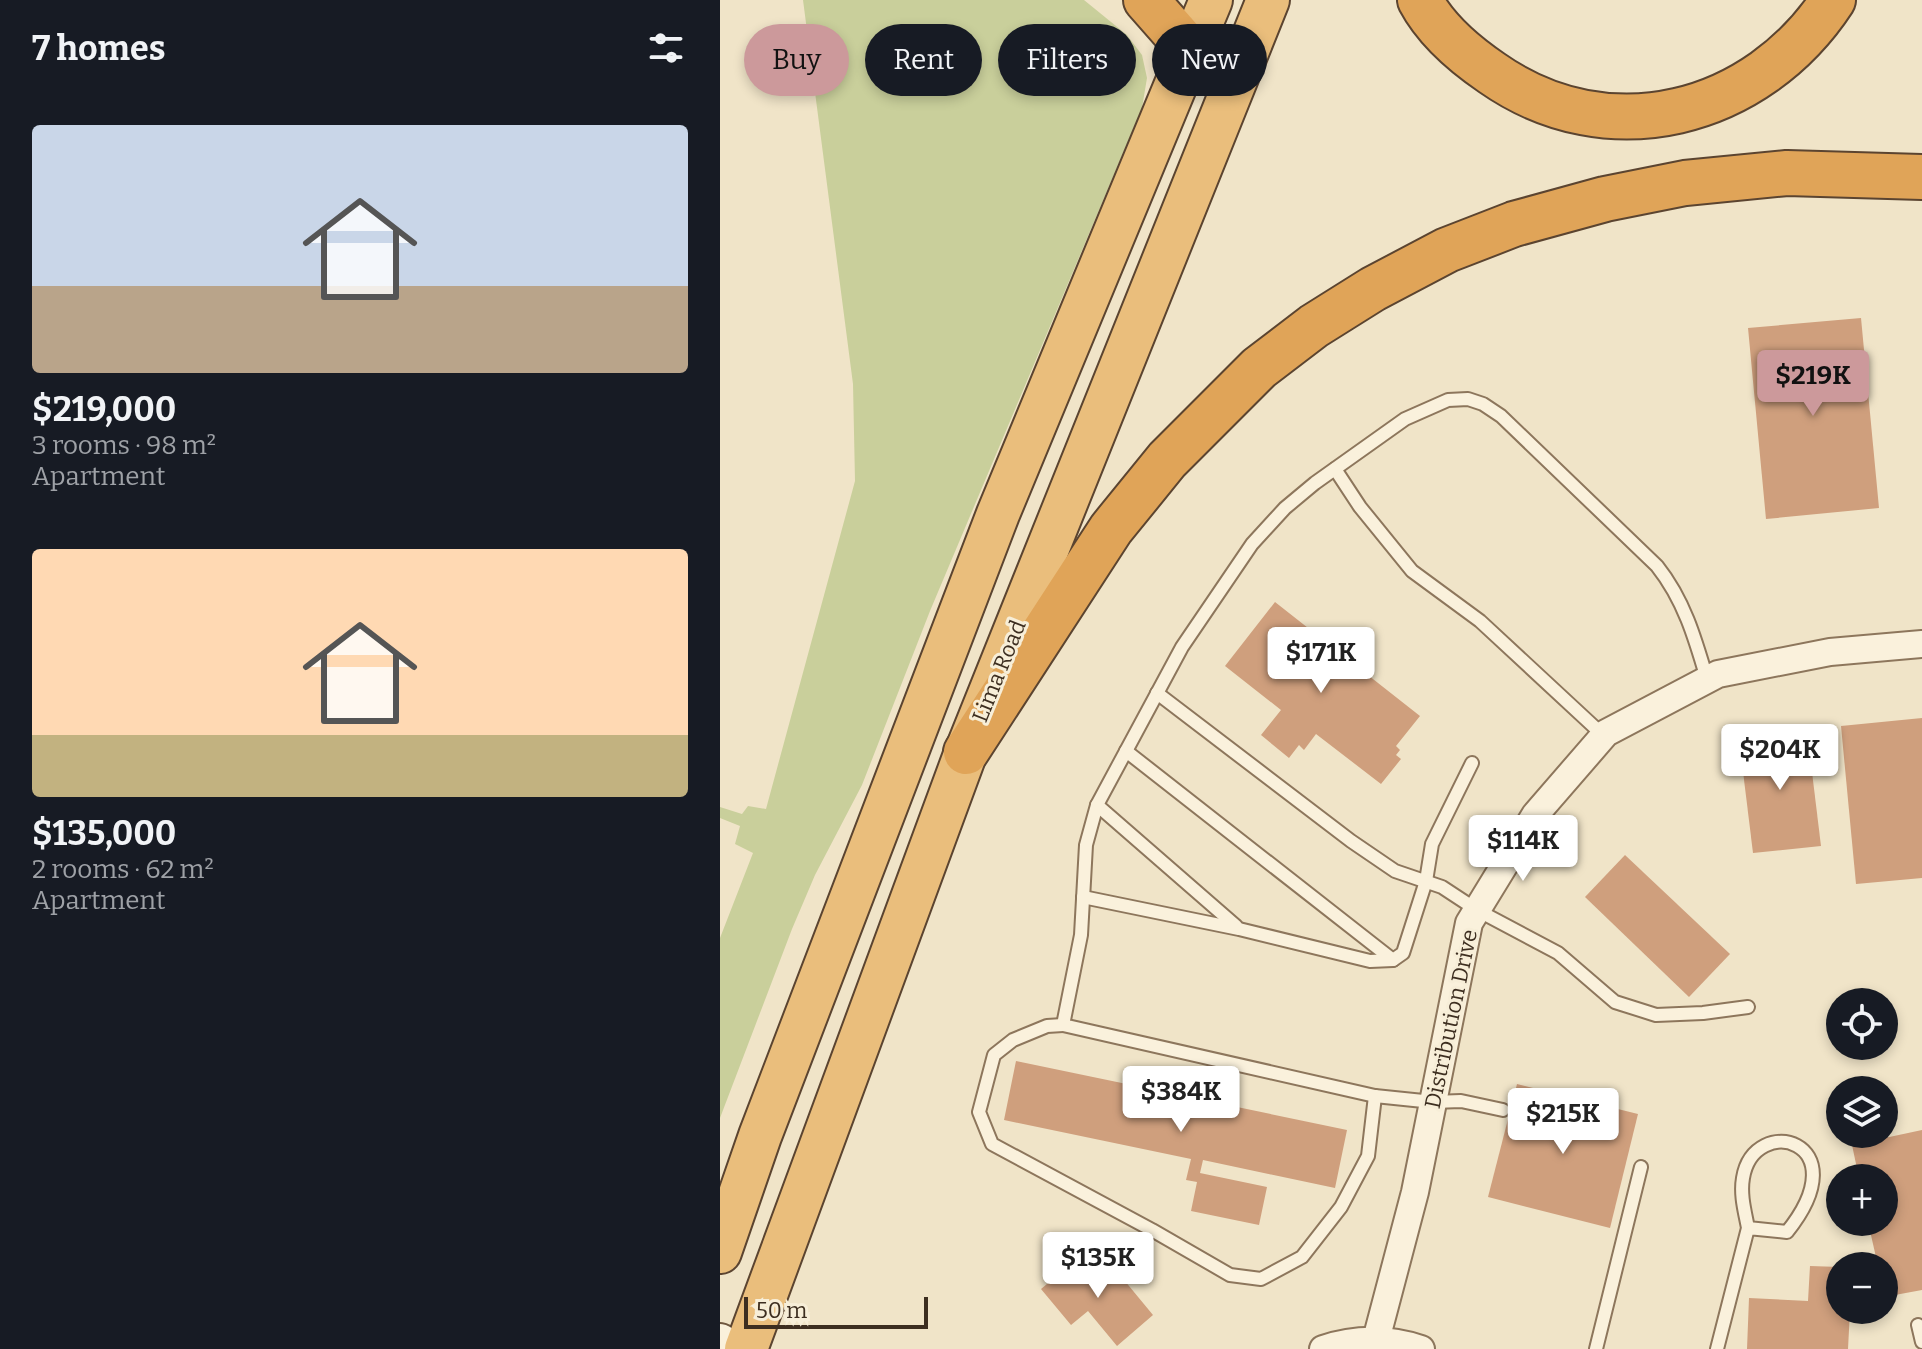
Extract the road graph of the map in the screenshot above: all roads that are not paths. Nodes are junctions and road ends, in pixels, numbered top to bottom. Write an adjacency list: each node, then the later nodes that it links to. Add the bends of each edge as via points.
1 (1146, 0): 6 (highway)
2 (1211, 0): 7 (highway)
3 (1268, 0): 16 (highway, Lima Road)
4 (1420, 0): 5 (highway, via 1465,54 1508,85 1562,108 1616,116 1667,115 1719,98 1791,52)
5 (1833, 0)
6 (1167, 24)
7 (1201, 24)
8 (1171, 96): 29 (highway, via 998,514)
9 (1922, 177): 16 (highway, via 1787,173 1658,188 1514,224 1447,250 1373,289 1259,368 1167,460 1111,529)
10 (1335, 469): 12 (lane, via 1405,419 1448,400 1483,404 1566,475 1657,566 1688,618); 13 (lane, via 1285,508 1252,544); 14 (lane, via 1412,571 1480,621)
11 (1922, 644): 12 (street, Distribution Drive, via 1830,652)
12 (1707, 679): 14 (street, Distribution Drive)
13 (1157, 693): 15 (lane); 19 (lane, via 1351,841 1395,871)
14 (1604, 736): 21 (street, Distribution Drive, via 1535,815)
15 (1126, 751): 18 (lane); 23 (lane)
16 (966, 752): 39 (highway, Lima Road)
17 (1472, 763): 19 (lane, via 1432,844)
18 (1097, 805): 20 (lane, via 1086,845); 22 (lane)
19 (1426, 881): 21 (lane); 23 (lane, via 1403,953)
20 (1083, 897): 22 (lane); 25 (lane)
21 (1477, 910): 24 (lane, via 1558,953 1615,1002 1656,1015); 27 (street, Distribution Drive, via 1469,923)
22 (1239, 929): 23 (lane, via 1370,961)
23 (1393, 960)
24 (1748, 1007)
25 (1063, 1025): 26 (lane); 26 (lane, via 1013,1040 994,1055 979,1112 992,1144 1230,1275 1261,1279 1302,1257 1341,1207 1368,1156)
26 (1375, 1096): 27 (lane)
27 (1433, 1102): 28 (lane, via 1461,1101); 35 (street, Distribution Drive)
28 (1503, 1110)
29 (760, 1136): 31 (highway); 33 (highway)
30 (1641, 1167): 42 (lane)
31 (720, 1180)
32 (1748, 1228): 32 (lane, via 1787,1232 1802,1214 1814,1177 1807,1154 1794,1143 1775,1141 1746,1165 1742,1189); 43 (lane)
33 (720, 1252)
34 (1918, 1325): 37 (lane)
35 (1376, 1340): 40 (street); 41 (street)
36 (720, 1342): 38 (main road)
37 (1922, 1342)
38 (732, 1349)
39 (746, 1349)
40 (1323, 1349)
41 (1421, 1349)
42 (1596, 1349)
43 (1717, 1349)

